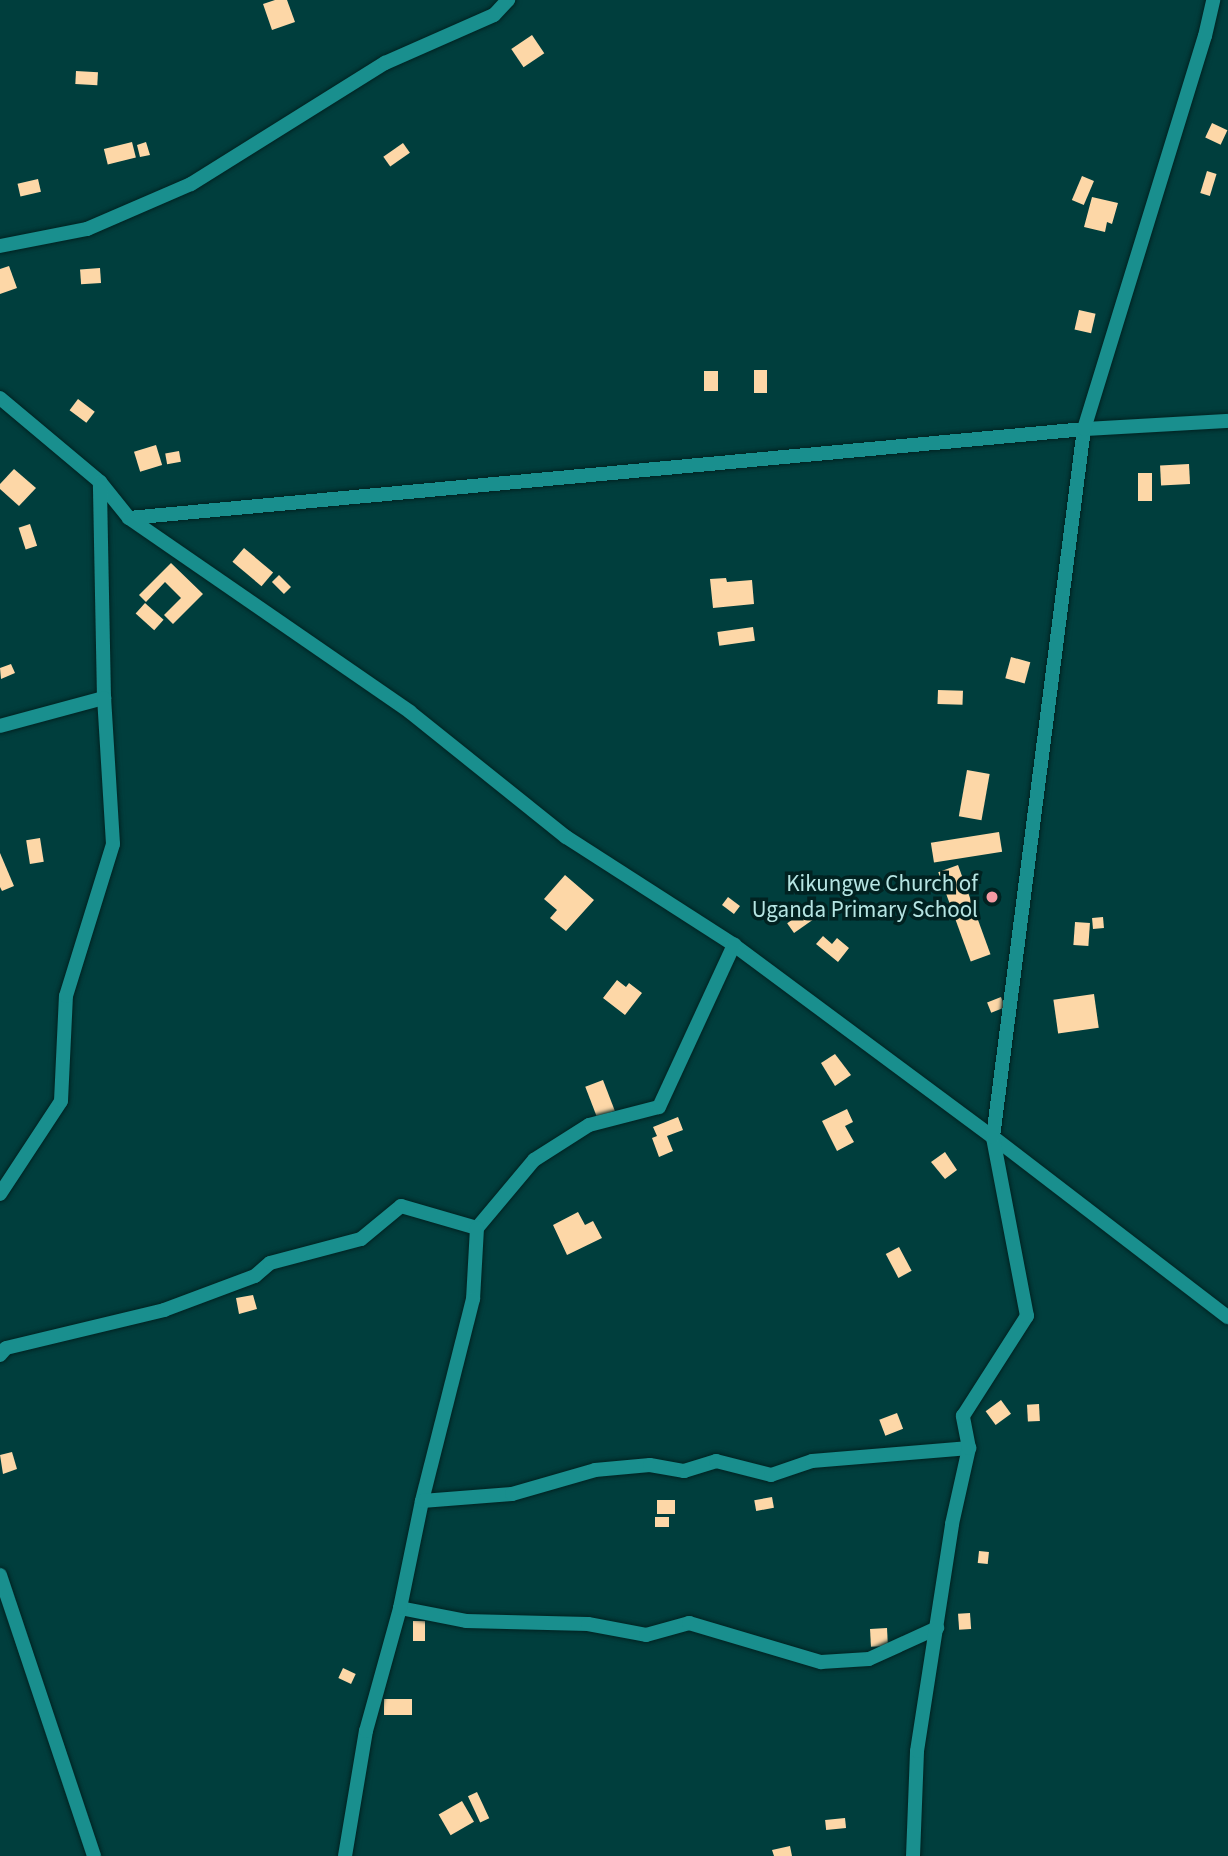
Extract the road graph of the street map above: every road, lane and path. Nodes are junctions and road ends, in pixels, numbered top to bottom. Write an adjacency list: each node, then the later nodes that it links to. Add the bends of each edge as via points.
1 (508, 0): 3 (street, via 494,15 385,63 191,184 87,229)
2 (1213, 0): 6 (street)
3 (0, 246)
4 (0, 398): 7 (street)
5 (1228, 421): 6 (street)
6 (1084, 429): 8 (street); 12 (street)
7 (100, 482): 8 (street); 9 (street)
8 (129, 518): 11 (street, via 410,712 566,837)
9 (104, 698): 10 (street); 13 (street, via 113,844 66,996 61,1101)
10 (0, 726)
11 (734, 945): 12 (street); 14 (street, via 659,1107 589,1125 534,1160)
12 (993, 1137): 15 (street); 17 (street, via 1027,1316 963,1416)
13 (0, 1195)
14 (477, 1228): 16 (street, via 401,1206 361,1239 270,1263 255,1276 164,1310 6,1348); 18 (street, via 473,1299)
15 (1228, 1317)
16 (0, 1355)
17 (970, 1448): 18 (street, via 812,1461 771,1475 716,1461 684,1471 650,1465 594,1470 512,1494); 21 (street, via 952,1524)
18 (422, 1501): 20 (street)
19 (0, 1575): 22 (street)
20 (400, 1608): 21 (street, via 466,1621 588,1624 646,1635 689,1623 821,1662 869,1659); 23 (street, via 366,1731)
21 (937, 1628): 24 (street, via 917,1751)
22 (94, 1856)
23 (345, 1856)
24 (912, 1856)

